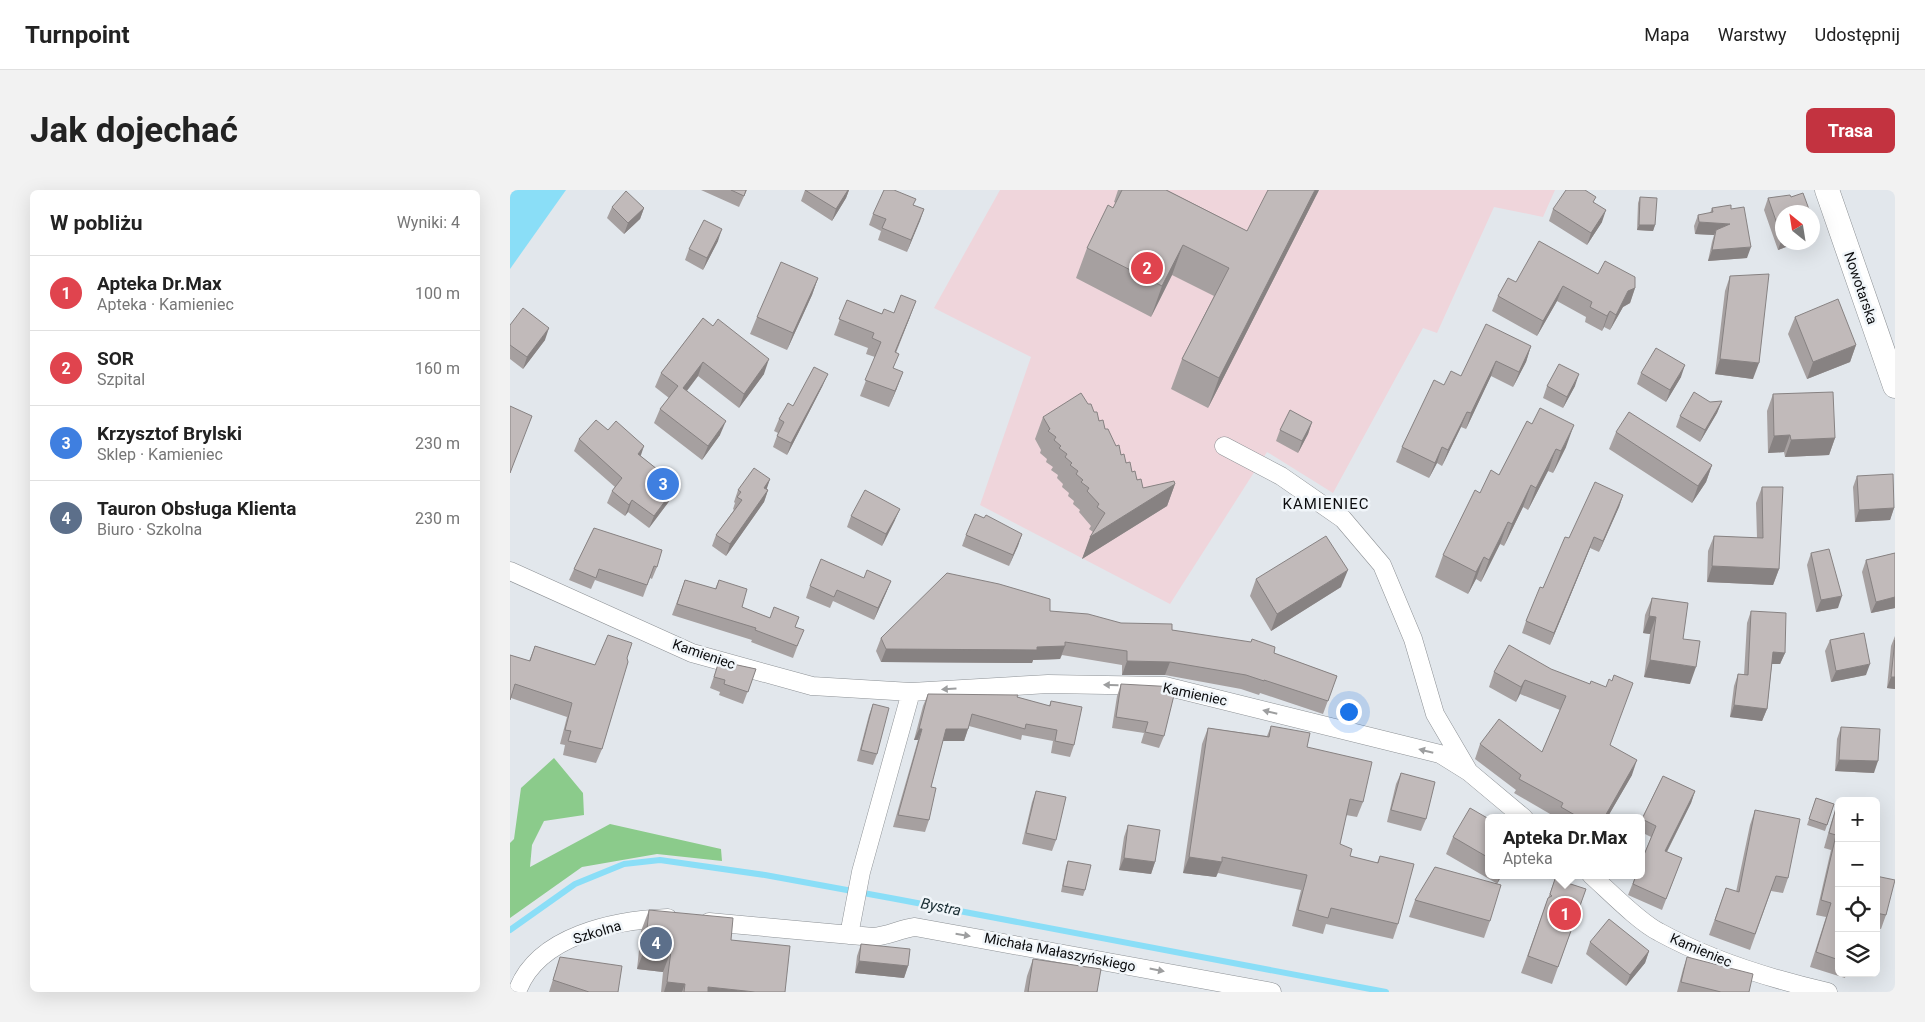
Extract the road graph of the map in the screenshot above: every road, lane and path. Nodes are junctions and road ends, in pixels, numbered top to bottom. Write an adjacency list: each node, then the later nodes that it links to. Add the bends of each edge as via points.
1 (1827, 190): 2 (main road, Nowotarska)
2 (1895, 386)
3 (1224, 446): 6 (street, Kamieniec, via 1281,476 1343,518 1382,565 1413,639 1435,714)
4 (510, 571): 5 (street, Kamieniec, via 692,652 812,686)
5 (911, 692): 6 (street, Kamieniec, one-way to 5, via 1440,754 1165,686 1048,684); 9 (street, via 861,872)
6 (1469, 772): 7 (street, Kamieniec)
7 (1519, 814)
8 (1596, 879): 12 (street, Kamieniec, via 1657,931 1714,958)
9 (849, 935): 10 (street, Szkolna, via 667,918 630,922 563,942 538,960); 11 (street, Michała Małaszyńskiego, one-way to 11, via 882,936 915,927)
10 (518, 992)
11 (1272, 992)
12 (1828, 992)

